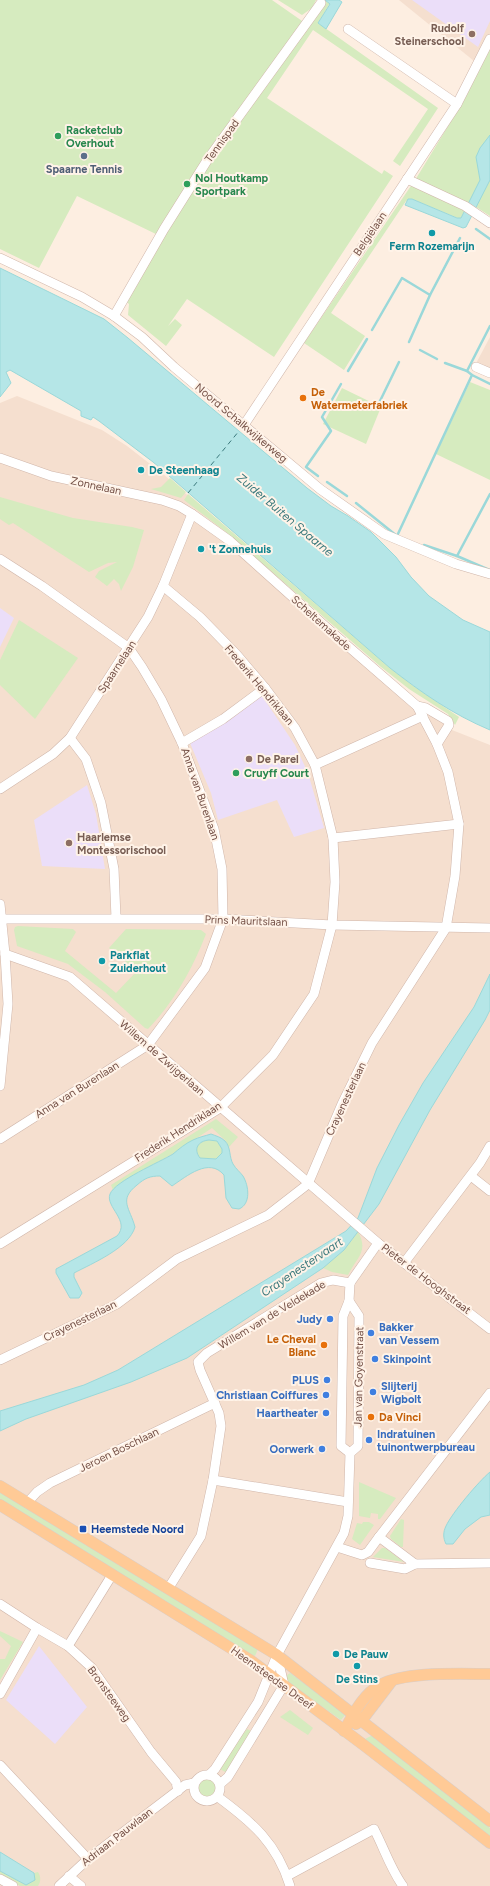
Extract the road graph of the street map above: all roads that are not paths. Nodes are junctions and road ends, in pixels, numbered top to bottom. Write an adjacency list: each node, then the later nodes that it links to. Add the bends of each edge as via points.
1 (321, 3): 8 (street, Tennispad, via 208,159)
2 (348, 29): 4 (street)
3 (490, 39): 4 (street, Belgiëlaan)
4 (457, 104): 5 (street, Belgiëlaan)
5 (407, 179): 6 (street, via 465,206); 11 (street, Belgiëlaan)
6 (490, 223)
7 (0, 258): 8 (street, Noord Schalkwijkerweg, via 82,297)
8 (114, 316): 11 (street, Noord Schalkwijkerweg)
9 (476, 367): 10 (street)
10 (490, 373)
11 (244, 425): 15 (street, Noord Schalkwijkerweg, via 320,489 384,534 456,564)
12 (0, 458): 13 (street, Zonnelaan, via 51,476 162,500)
13 (192, 514): 16 (street, Spaarnelaan); 19 (street, Scheltemakade, via 230,541)
14 (0, 559): 17 (street)
15 (490, 574)
16 (163, 586): 17 (street, Spaarnelaan); 18 (street, Frederik Hendriklaan, via 200,617)
17 (129, 648): 21 (street, Spaarnelaan); 22 (street, Anna van Burenlaan, via 161,699)
18 (265, 688): 22 (street, via 222,719); 24 (street, Frederik Hendriklaan, via 295,728)
19 (417, 706): 20 (street, Scheltemakade); 23 (street, via 426,708 448,721 449,725)
20 (423, 716): 23 (street, Scheltemakade); 24 (street)
21 (70, 738): 25 (street, Spaarnelaan, via 53,754); 30 (street, via 86,759 100,803 114,869)
22 (182, 743): 31 (street, Anna van Burenlaan, via 214,828 222,869)
23 (437, 744): 26 (street, Crayenesterlaan, via 448,772)
24 (315, 765): 27 (street, Frederik Hendriklaan)
25 (0, 789)
26 (459, 824): 27 (street); 33 (street, Crayenesterlaan, via 455,876)
27 (333, 838): 32 (street, Frederik Hendriklaan, via 335,882)
28 (0, 904): 29 (street)
29 (1, 918): 30 (street, Prins Mauritslaan); 35 (street)
30 (116, 918): 31 (street, Prins Mauritslaan)
31 (223, 919): 32 (street, Prins Mauritslaan); 37 (street, Anna van Burenlaan, via 204,968)
32 (332, 925): 33 (street, Prins Mauritslaan); 39 (street, Frederik Hendriklaan, via 314,994 273,1055)
33 (446, 928): 34 (street, Prins Mauritslaan); 43 (street, Crayenesterlaan, via 372,1043 342,1104)
34 (490, 928)
35 (5, 954): 36 (street); 37 (street, Willem de Zwijgerlaan, via 70,978)
36 (4, 1005): 38 (street)
37 (148, 1045): 39 (street, Willem de Zwijgerlaan); 40 (street, Anna van Burenlaan)
38 (0, 1086)
39 (220, 1108): 43 (street, Willem de Zwijgerlaan); 47 (street, Frederik Hendriklaan)
40 (0, 1138)
41 (490, 1146): 42 (street)
42 (470, 1176): 44 (street); 48 (street)
43 (308, 1184): 45 (street, Willem de Zwijgerlaan); 52 (street, Crayenesterlaan, via 268,1215 177,1259 117,1304)
44 (490, 1191)
45 (362, 1229): 46 (street, Pieter de Hooghstraat)
46 (378, 1243): 48 (street, Pieter de Hooghstraat); 49 (street)
47 (0, 1244)
48 (404, 1263): 51 (street, Pieter de Hooghstraat)
49 (350, 1283): 50 (street, Jan van Goyenstraat); 54 (street, Willem van de Veldekade, via 332,1280 321,1283 207,1353 198,1362)
50 (349, 1301): 55 (street, Jan van Goyenstraat, via 342,1316 342,1446); 55 (street, Jan van Goyenstraat, via 359,1316 358,1446)
51 (490, 1329)
52 (0, 1360)
53 (490, 1393): 61 (street)
54 (215, 1403): 56 (street, via 221,1426); 59 (street, Jeroen Boschlaan, via 50,1483)
55 (350, 1456): 58 (street)
56 (213, 1480): 58 (street); 67 (street, via 201,1536)
57 (0, 1486): 59 (main road, Heemsteedse Dreef)
58 (348, 1502): 62 (street, via 344,1534)
59 (27, 1503): 67 (main road, Heemsteedse Dreef)
60 (0, 1505): 66 (main road, Heemsteedse Dreef)
61 (379, 1538): 62 (street, via 368,1552 362,1555); 65 (street)
62 (337, 1547): 71 (street)
63 (370, 1563): 65 (street, via 405,1568)
64 (490, 1563): 65 (street)
65 (415, 1564)
66 (112, 1575): 70 (street); 72 (main road, Heemsteedse Dreef)
67 (168, 1589): 71 (main road, Heemsteedse Dreef)
68 (0, 1604): 69 (street, Bronsteeweg)
69 (37, 1628): 70 (street, Bronsteeweg); 75 (street)
70 (68, 1646): 82 (street, Bronsteeweg, via 92,1668 176,1782)
71 (276, 1655): 72 (street); 74 (street); 76 (main road, Heemsteedse Dreef)
72 (268, 1673): 74 (main road, Heemsteedse Dreef); 79 (street, via 258,1702)
73 (490, 1674): 76 (main road, via 410,1676 380,1684 370,1692)
74 (284, 1685): 77 (main road, Heemsteedse Dreef); 81 (street, via 228,1777)
75 (0, 1694)
76 (358, 1717): 77 (main road); 85 (main road, Heemsteedse Dreef)
77 (344, 1731): 86 (main road, Heemsteedse Dreef)
78 (0, 1765): 87 (street)
79 (209, 1775): 80 (street, via 200,1776); 81 (street, via 215,1776)
80 (194, 1783): 82 (street, Adriaan Pauwlaan, via 185,1784); 83 (street)
81 (220, 1784): 84 (street)
82 (178, 1791): 83 (street); 87 (street, Adriaan Pauwlaan)
83 (194, 1793): 84 (street, via 204,1801 212,1801)
84 (218, 1797): 89 (street, via 262,1834 277,1854)
85 (490, 1821)
86 (490, 1843)
87 (88, 1859): 88 (street, Adriaan Pauwlaan)
88 (69, 1876): 92 (street, Adriaan Pauwlaan); 93 (street)
89 (287, 1876): 94 (street); 95 (street, via 374,1829)
90 (0, 1879): 91 (street)
91 (13, 1886)
92 (60, 1886)
93 (81, 1886)
94 (290, 1886)
95 (403, 1886)

